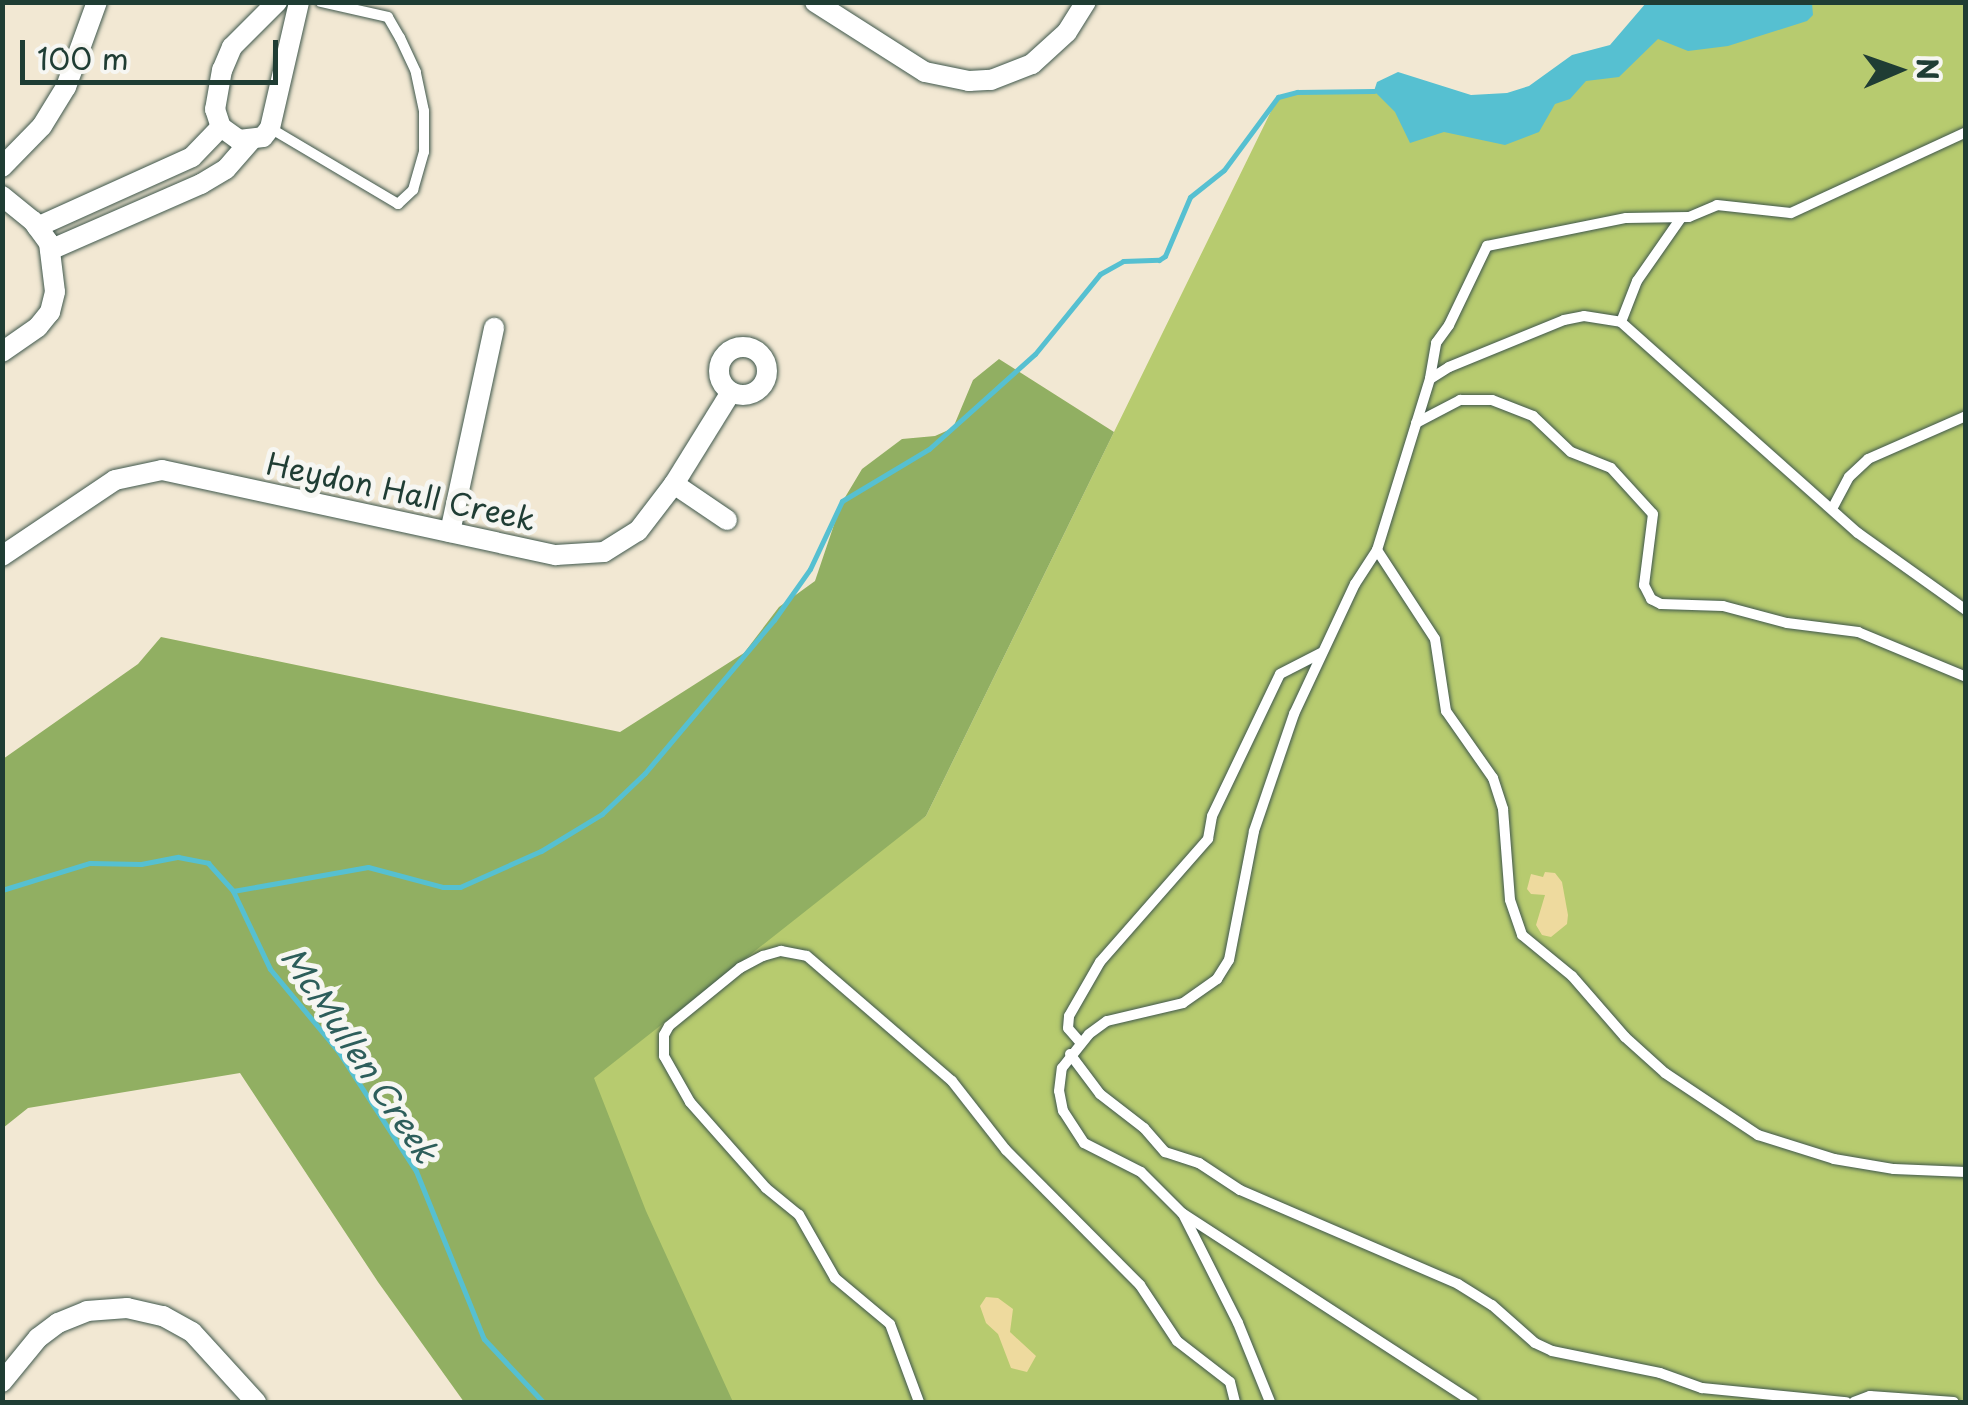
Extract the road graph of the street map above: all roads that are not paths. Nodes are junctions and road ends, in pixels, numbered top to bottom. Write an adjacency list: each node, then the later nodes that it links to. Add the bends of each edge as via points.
1 (97, 2): 11 (street, via 66,87 42,126)
2 (277, 2): 7 (street, via 232,47 216,95)
3 (299, 2): 8 (street)
4 (321, 2): 8 (lane, via 388,17 400,38 424,111 424,152 412,190 398,204)
5 (815, 2): 6 (street, via 925,72 970,81 1032,64 1067,32)
6 (1086, 2)
7 (221, 127): 10 (street); 12 (street, via 192,157)
8 (270, 128): 10 (street)
9 (1966, 132): 15 (lane, via 1791,213 1716,206)
10 (250, 141): 14 (street, via 226,169)
11 (2, 167)
12 (127, 186): 14 (lane); 16 (street)
13 (2, 196): 16 (street)
14 (138, 212): 17 (street)
15 (1680, 218): 18 (lane, via 1637,281); 21 (lane, via 1626,218 1487,246 1436,342)
16 (38, 227): 17 (street)
17 (50, 250): 20 (street, via 50,312)
18 (1622, 322): 21 (lane, via 1564,320); 26 (lane)
19 (494, 328): 28 (street)
20 (2, 352)
21 (1430, 379): 24 (lane)
22 (731, 392): 25 (street, Heydon Hall Creek)
23 (1966, 416): 26 (lane, via 1868,459)
24 (1416, 423): 29 (lane); 33 (lane, via 1460,400 1492,400 1534,416 1571,452 1611,468 1654,514 1644,585 1661,604 1723,606 1858,632)
25 (674, 484): 27 (street); 28 (street, Heydon Hall Creek, via 638,530 604,552 556,555)
26 (1832, 509): 31 (lane)
27 (727, 520)
28 (450, 532): 30 (street, Heydon Hall Creek, via 162,470 115,480)
29 (1377, 550): 32 (lane); 36 (lane, via 1435,640 1446,710 1494,778 1504,809 1510,900 1522,935 1666,1073 1758,1135 1834,1159)
30 (2, 556)
31 (1966, 610)
32 (1322, 652): 34 (lane, via 1280,674 1212,816 1208,839 1100,962 1069,1016 1068,1028); 34 (lane, via 1254,832 1229,960 1217,978 1182,1002 1106,1022)
33 (1966, 676)
34 (1080, 1042): 35 (lane)
35 (1070, 1054): 37 (lane, via 1060,1091 1073,1131 1102,1156 1149,1178); 44 (lane, via 1100,1094 1165,1152 1458,1284 1552,1351 1638,1367 1702,1388)
36 (1966, 1172)
37 (1182, 1213): 42 (lane); 43 (lane)
38 (2, 1382): 39 (street, via 58,1323 87,1311 127,1308 192,1332)
39 (256, 1402)
40 (918, 1402): 41 (lane, via 890,1324 835,1278 800,1216 766,1188 690,1102 664,1056 669,1026 763,956 807,956 952,1082 1006,1150 1140,1285 1177,1341 1230,1382)
41 (1234, 1402)
42 (1270, 1402)
43 (1473, 1402)
44 (1846, 1402)
45 (1854, 1402): 46 (lane, via 1870,1396)
46 (1954, 1402)

